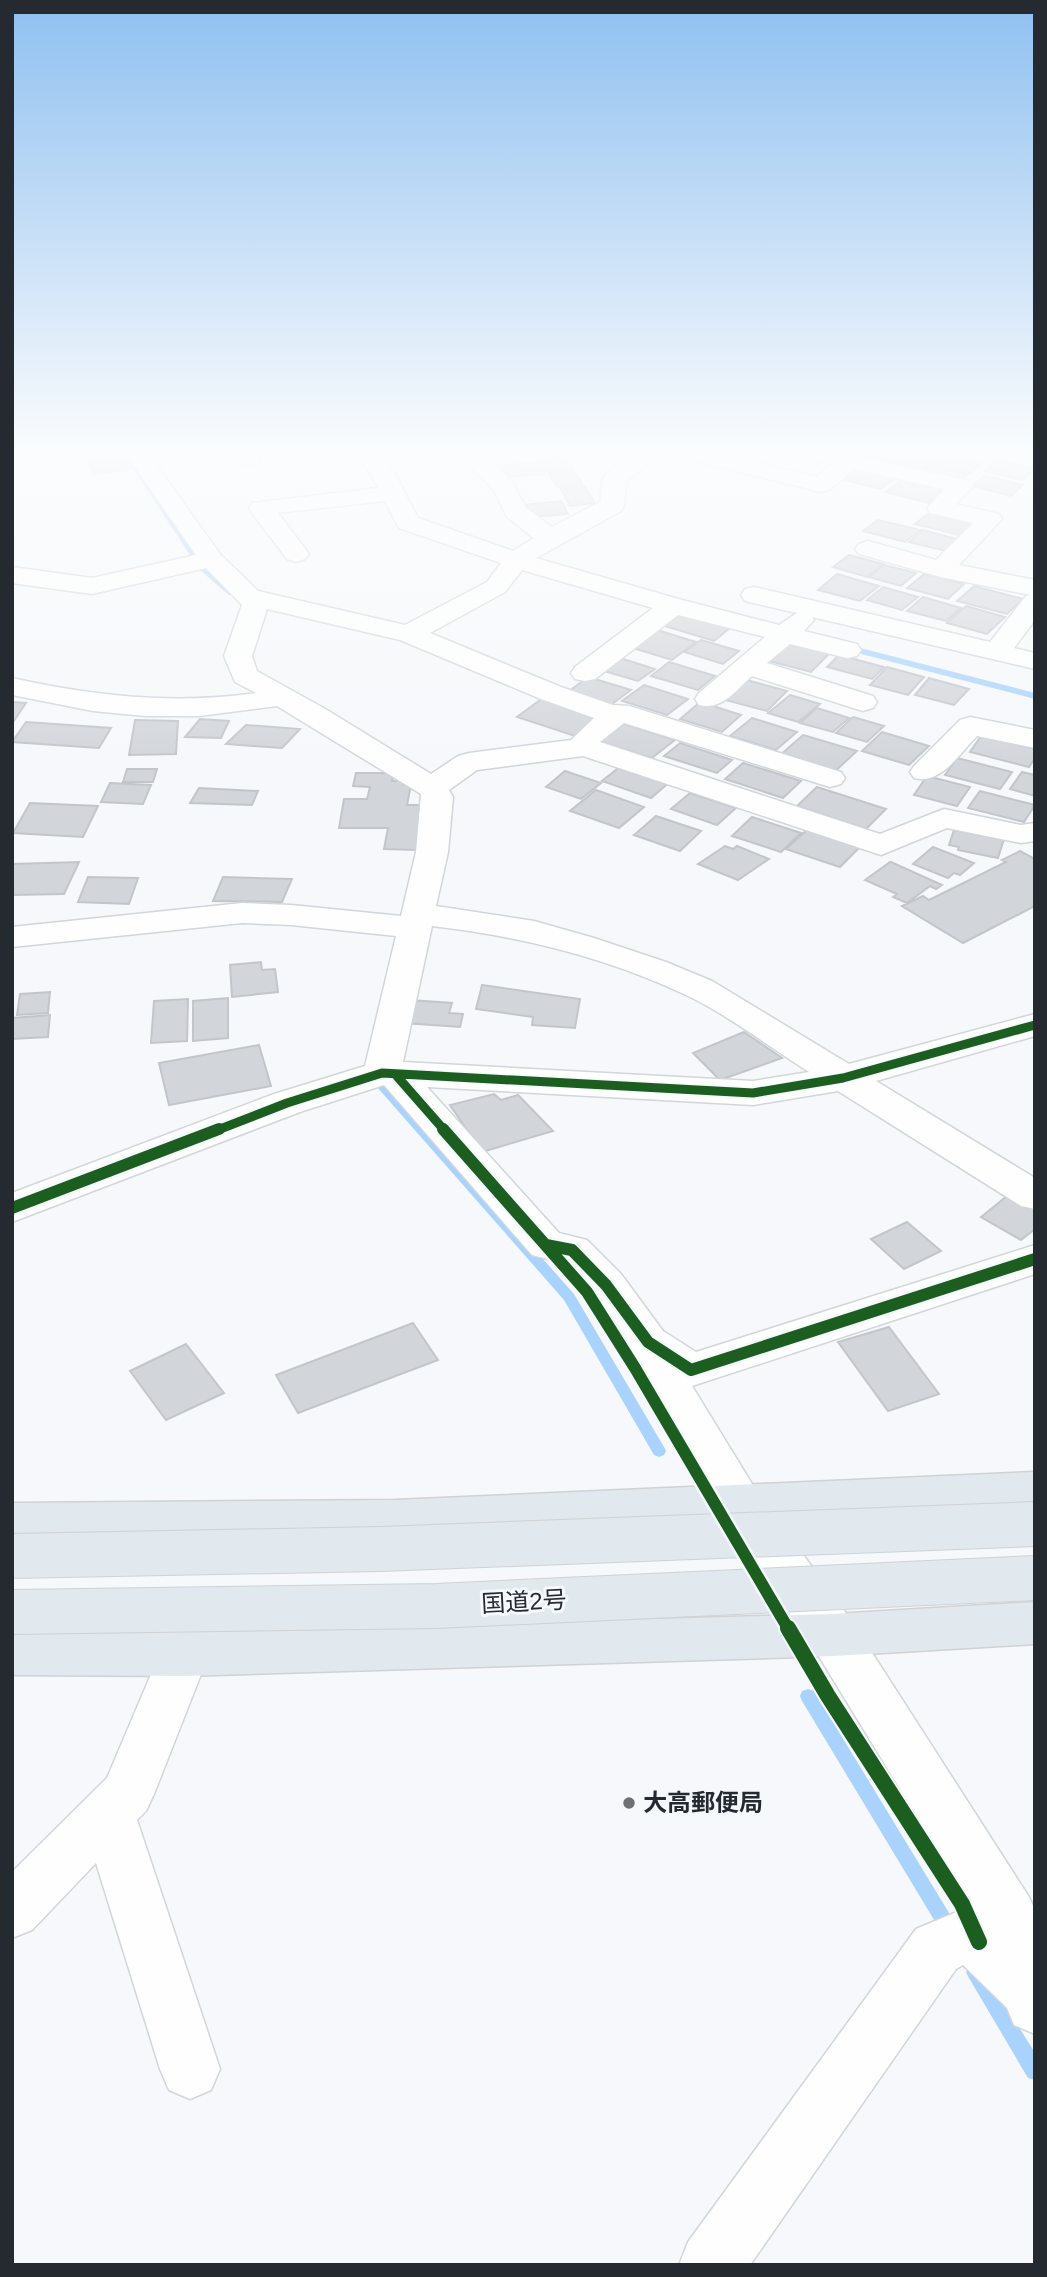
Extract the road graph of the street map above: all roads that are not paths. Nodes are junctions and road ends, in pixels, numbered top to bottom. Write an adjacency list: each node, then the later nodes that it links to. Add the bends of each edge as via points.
1 (199, 555): 7 (street)
2 (502, 555): 6 (street)
3 (523, 555): 6 (street)
4 (891, 555): 8 (street)
5 (954, 555): 8 (street)
6 (516, 560): 14 (street); 17 (street, via 496,587)
7 (203, 561): 9 (street, via 92,586); 12 (street)
8 (941, 569): 10 (street)
9 (12, 575)
10 (1035, 589)
11 (754, 595): 15 (street)
12 (250, 597): 17 (street); 24 (street, via 256,604 239,663 245,676)
13 (1035, 602): 19 (street)
14 (673, 606): 16 (street); 22 (street)
15 (813, 609): 16 (street); 19 (street)
16 (786, 633): 18 (street); 21 (street)
17 (409, 634): 27 (street)
18 (847, 650)
19 (996, 653): 20 (street)
20 (1035, 661)
21 (748, 666): 25 (street); 26 (street)
22 (585, 673)
23 (12, 686): 24 (street, via 130,709 188,710)
24 (274, 697): 32 (street)
25 (709, 699)
26 (863, 702)
27 (614, 716): 29 (street, via 586,739); 31 (street, via 619,712)
28 (1035, 739): 30 (street, via 970,726)
29 (586, 747): 32 (street, via 469,762); 33 (street, via 881,845 944,818 1021,834)
30 (925, 772)
31 (830, 778)
32 (432, 788): 34 (street, via 438,797 435,824)
33 (1035, 832)
34 (416, 921): 35 (street, via 220,914); 37 (street); 38 (street, via 508,926 650,967 700,988)
35 (12, 937)
36 (1035, 1025): 38 (street)
37 (389, 1073): 38 (street, via 753,1093); 40 (street, via 287,1103); 42 (street, via 546,1245 572,1250 606,1285)
38 (843, 1078): 39 (street)
39 (1035, 1196)
40 (12, 1208)
41 (1035, 1259): 42 (street, via 691,1370)
42 (648, 1342): 44 (street)
43 (1035, 1490): 44 (highway)
44 (740, 1505): 45 (highway, via 395,1519); 51 (street)
45 (12, 1522)
46 (1035, 1524): 47 (highway, bridge, via 380,1549)
47 (12, 1556)
48 (1035, 1578): 49 (highway, 国道2号, bridge, via 436,1606)
49 (12, 1612)
50 (1035, 1623): 51 (highway)
51 (833, 1636): 53 (highway); 56 (street, via 1009,1916)
52 (12, 1653): 53 (highway)
53 (184, 1654): 54 (street, via 127,1794)
54 (108, 1813): 55 (street); 57 (street)
55 (12, 1910)
56 (1031, 1996): 58 (street, via 979,1942 955,1941 936,1949)
57 (190, 2069)
58 (710, 2265)

